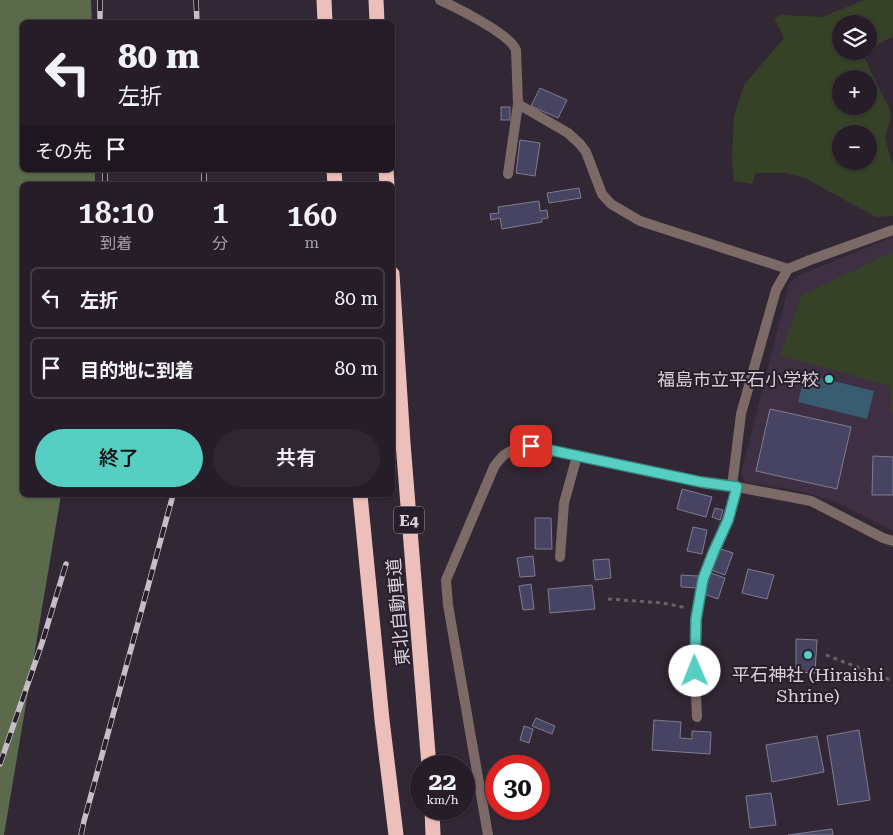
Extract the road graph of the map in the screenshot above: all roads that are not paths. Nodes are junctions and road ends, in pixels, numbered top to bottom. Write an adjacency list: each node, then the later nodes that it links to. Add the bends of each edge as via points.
1 (324, 0): 4 (highway)
2 (376, 0): 5 (highway)
3 (440, 0): 6 (street, via 514,44)
4 (325, 20)
5 (378, 20)
6 (518, 104): 7 (street); 9 (street, via 568,133 580,144 602,194 623,212 640,221)
7 (508, 174)
8 (893, 230): 9 (street)
9 (788, 270): 12 (street, via 776,290 741,414)
10 (395, 319): 17 (highway, 東北自動車道 / E4)
11 (577, 456): 12 (street); 15 (street, via 564,503); 21 (street, via 531,446 512,450 500,457 446,580)
12 (735, 487): 14 (street, via 811,501); 16 (street, via 728,520 703,579 697,610)
13 (360, 497): 19 (highway, 東北自動車道)
14 (893, 541)
15 (560, 557)
16 (697, 717)
17 (428, 755)
18 (433, 820): 20 (highway)
19 (396, 835)
20 (434, 835)
21 (488, 835)

